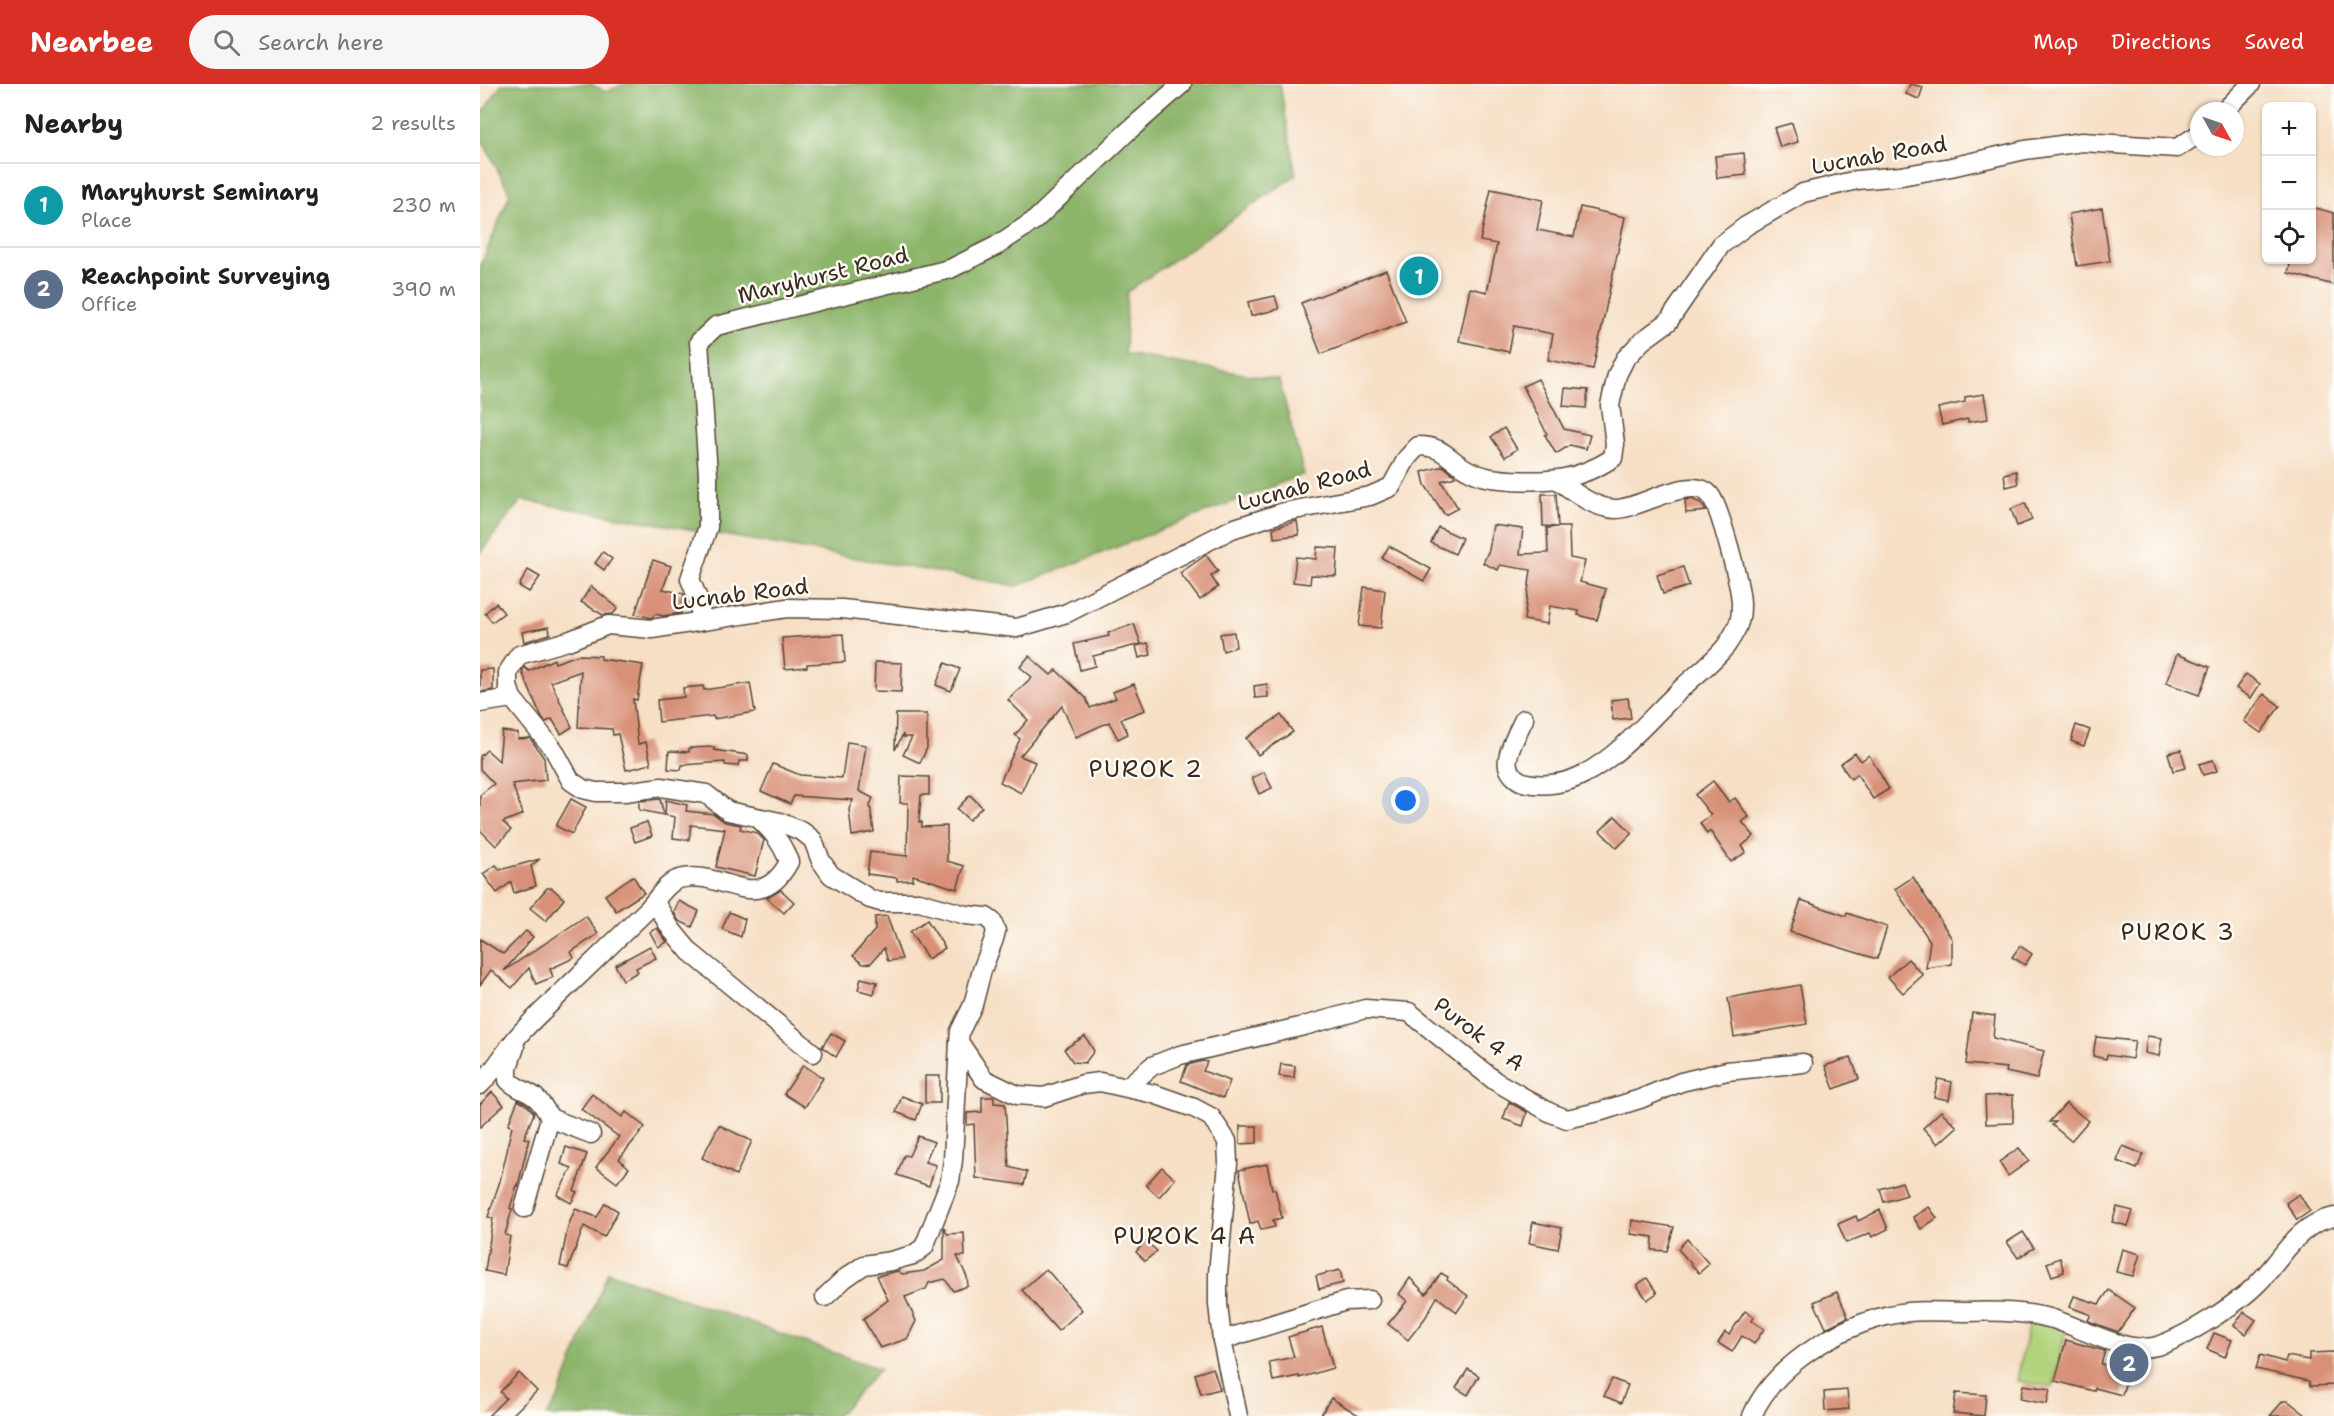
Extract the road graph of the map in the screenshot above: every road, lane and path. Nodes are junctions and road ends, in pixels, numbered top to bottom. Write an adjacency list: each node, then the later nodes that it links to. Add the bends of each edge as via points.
1 (1182, 84): 6 (street, Maryhurst Road, via 1035,220 996,246 950,269 716,326 699,342 708,527 690,579)
2 (2251, 84): 3 (street)
3 (2233, 102)
4 (2190, 140): 5 (street, Lucnab Road, via 2177,148 2082,142 1901,176 1857,180 1803,193 1721,244 1668,322 1625,359 1610,405 1616,444 1613,458 1588,472)
5 (1559, 481): 6 (street, Lucnab Road, via 1491,478 1470,471 1432,446 1418,446 1391,487 1370,496 1284,512 1232,529 1067,613 1017,628 842,609 787,608); 9 (street, via 1588,501 1614,509 1669,492 1700,489 1708,493 1715,503 1735,573 1742,603 1739,624 1725,647 1608,759 1582,775 1538,786 1521,782 1512,774 1508,756)
6 (701, 621): 7 (street, Lucnab Road, via 652,629 608,624 519,655 508,672)
7 (512, 698): 8 (street); 10 (street, via 554,750 571,781 583,789 625,792 661,787 706,794 728,810)
8 (480, 703)
9 (1524, 719)
10 (757, 817): 11 (street, via 774,833 789,862 777,880 757,890 696,878 678,879); 13 (street, via 803,831 813,840 831,875 870,899 919,902 966,915 986,916 992,921 994,939)
11 (656, 902): 12 (street); 14 (street, via 690,952)
12 (519, 1034): 16 (street); 18 (street, via 508,1067 508,1080 515,1088 534,1096)
13 (959, 1042): 17 (street, via 984,1078 1017,1095 1044,1097 1100,1082); 22 (street, via 950,1181 924,1247 891,1262 864,1265)
14 (813, 1053)
15 (1803, 1064): 17 (street, Purok 4 A, via 1727,1071 1567,1119 1495,1081 1409,1012 1365,1009 1180,1055 1152,1066)
16 (480, 1085)
17 (1127, 1087): 24 (street, via 1211,1117 1227,1141 1218,1274)
18 (550, 1118): 19 (street); 20 (street)
19 (591, 1134)
20 (524, 1208)
21 (2334, 1217): 26 (street, via 2301,1232 2255,1286 2223,1310 2156,1346 2134,1346 2051,1319 1994,1311 1907,1312 1850,1327 1792,1364 1760,1398)
22 (825, 1297)
23 (1370, 1300): 24 (street, via 1346,1301)
24 (1222, 1340): 25 (street)
25 (1238, 1416)
26 (1752, 1416)

